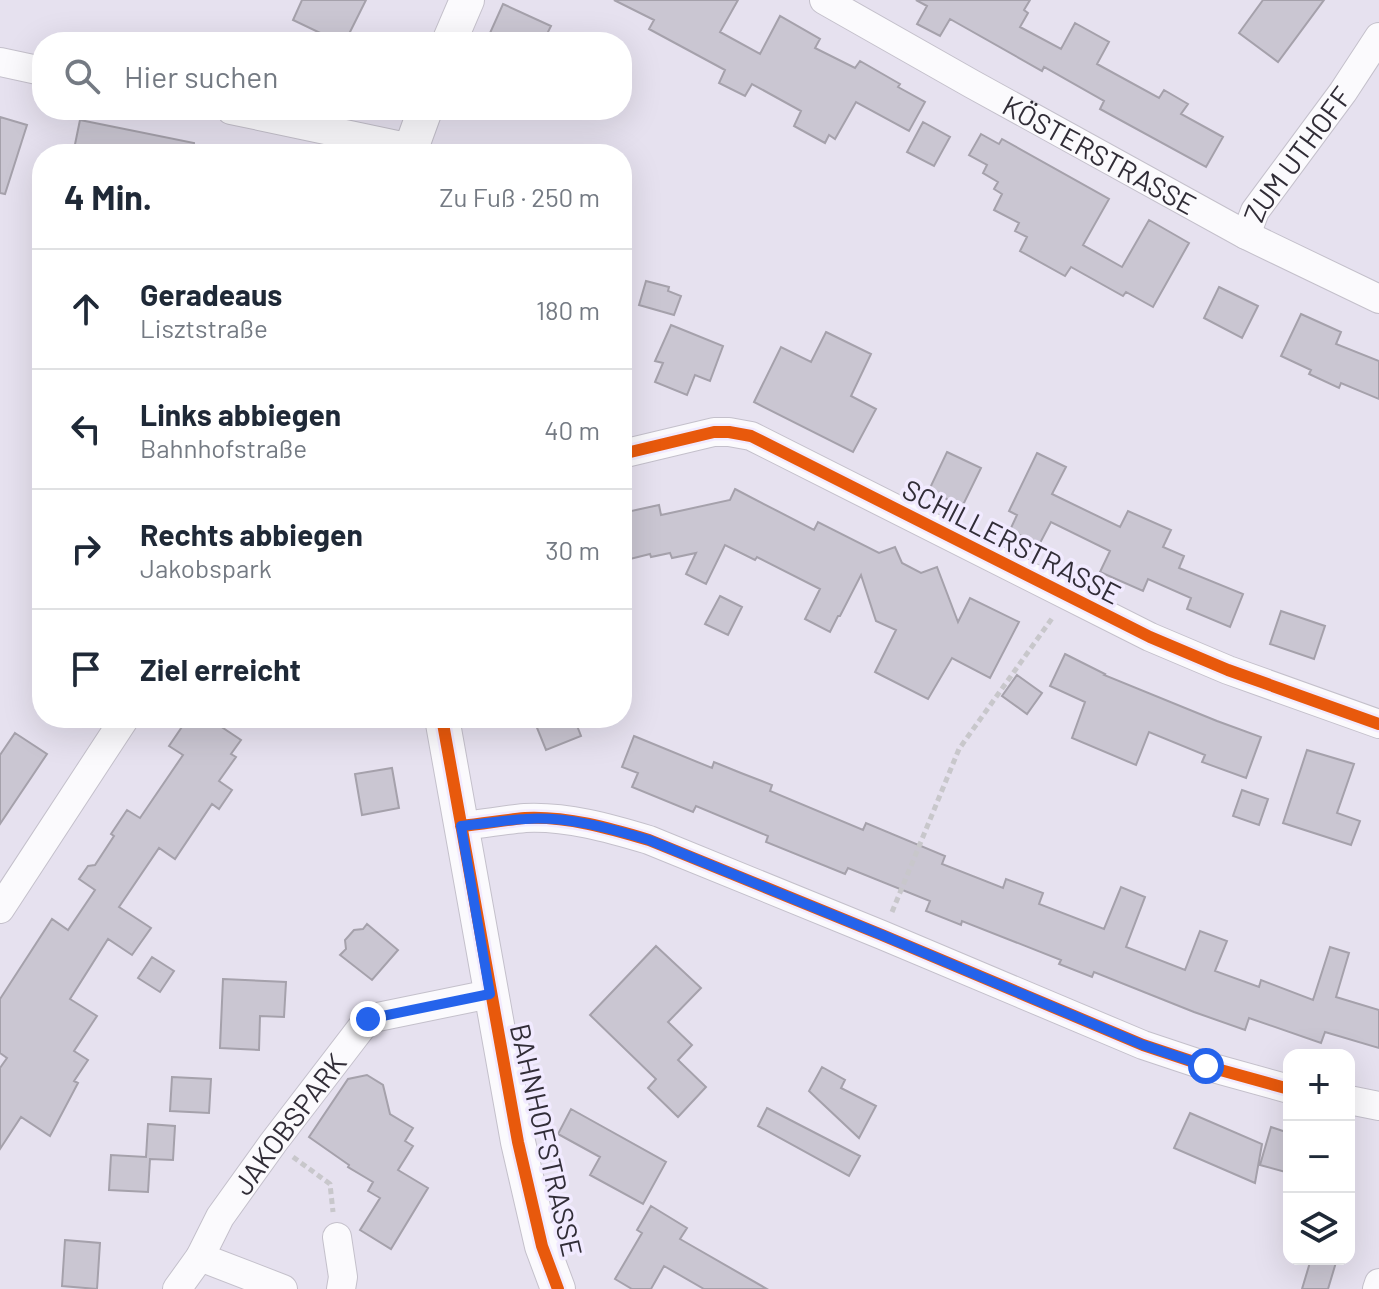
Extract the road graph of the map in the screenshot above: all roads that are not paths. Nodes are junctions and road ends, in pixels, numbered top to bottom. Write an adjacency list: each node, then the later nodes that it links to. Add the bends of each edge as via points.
1 (467, 0): 3 (street)
2 (824, 0): 11 (street, KÖSTERSTRASSE)
3 (453, 32)
4 (1379, 37): 11 (street, ZUM UTHOFF, via 1255,211)
5 (0, 62): 6 (street)
6 (32, 69)
7 (275, 120): 9 (street)
8 (421, 120): 10 (street)
9 (379, 144)
10 (413, 144)
11 (1246, 235): 12 (street, KÖSTERSTRASSE)
12 (1379, 299)
13 (632, 452): 14 (street, SCHILLERSTRASSE, via 714,432 751,436 1150,637)
14 (1379, 724)
15 (118, 728): 18 (street)
16 (444, 728): 17 (street, BAHNHOFSTRASSE)
17 (461, 826): 19 (street, BAHNHOFSTRASSE); 20 (street, via 526,818 571,821 649,840 1143,1045)
18 (0, 909)
19 (490, 994): 24 (street, JAKOBSPARK, via 368,1019 220,1217); 28 (street, BAHNHOFSTRASSE, via 518,1142 542,1246)
20 (1283, 1087)
21 (1355, 1101): 22 (street)
22 (1379, 1106)
23 (337, 1237): 27 (street)
24 (200, 1257): 25 (street, JAKOBSPARK); 26 (street)
25 (177, 1289)
26 (283, 1289)
27 (341, 1289)
28 (558, 1289)

